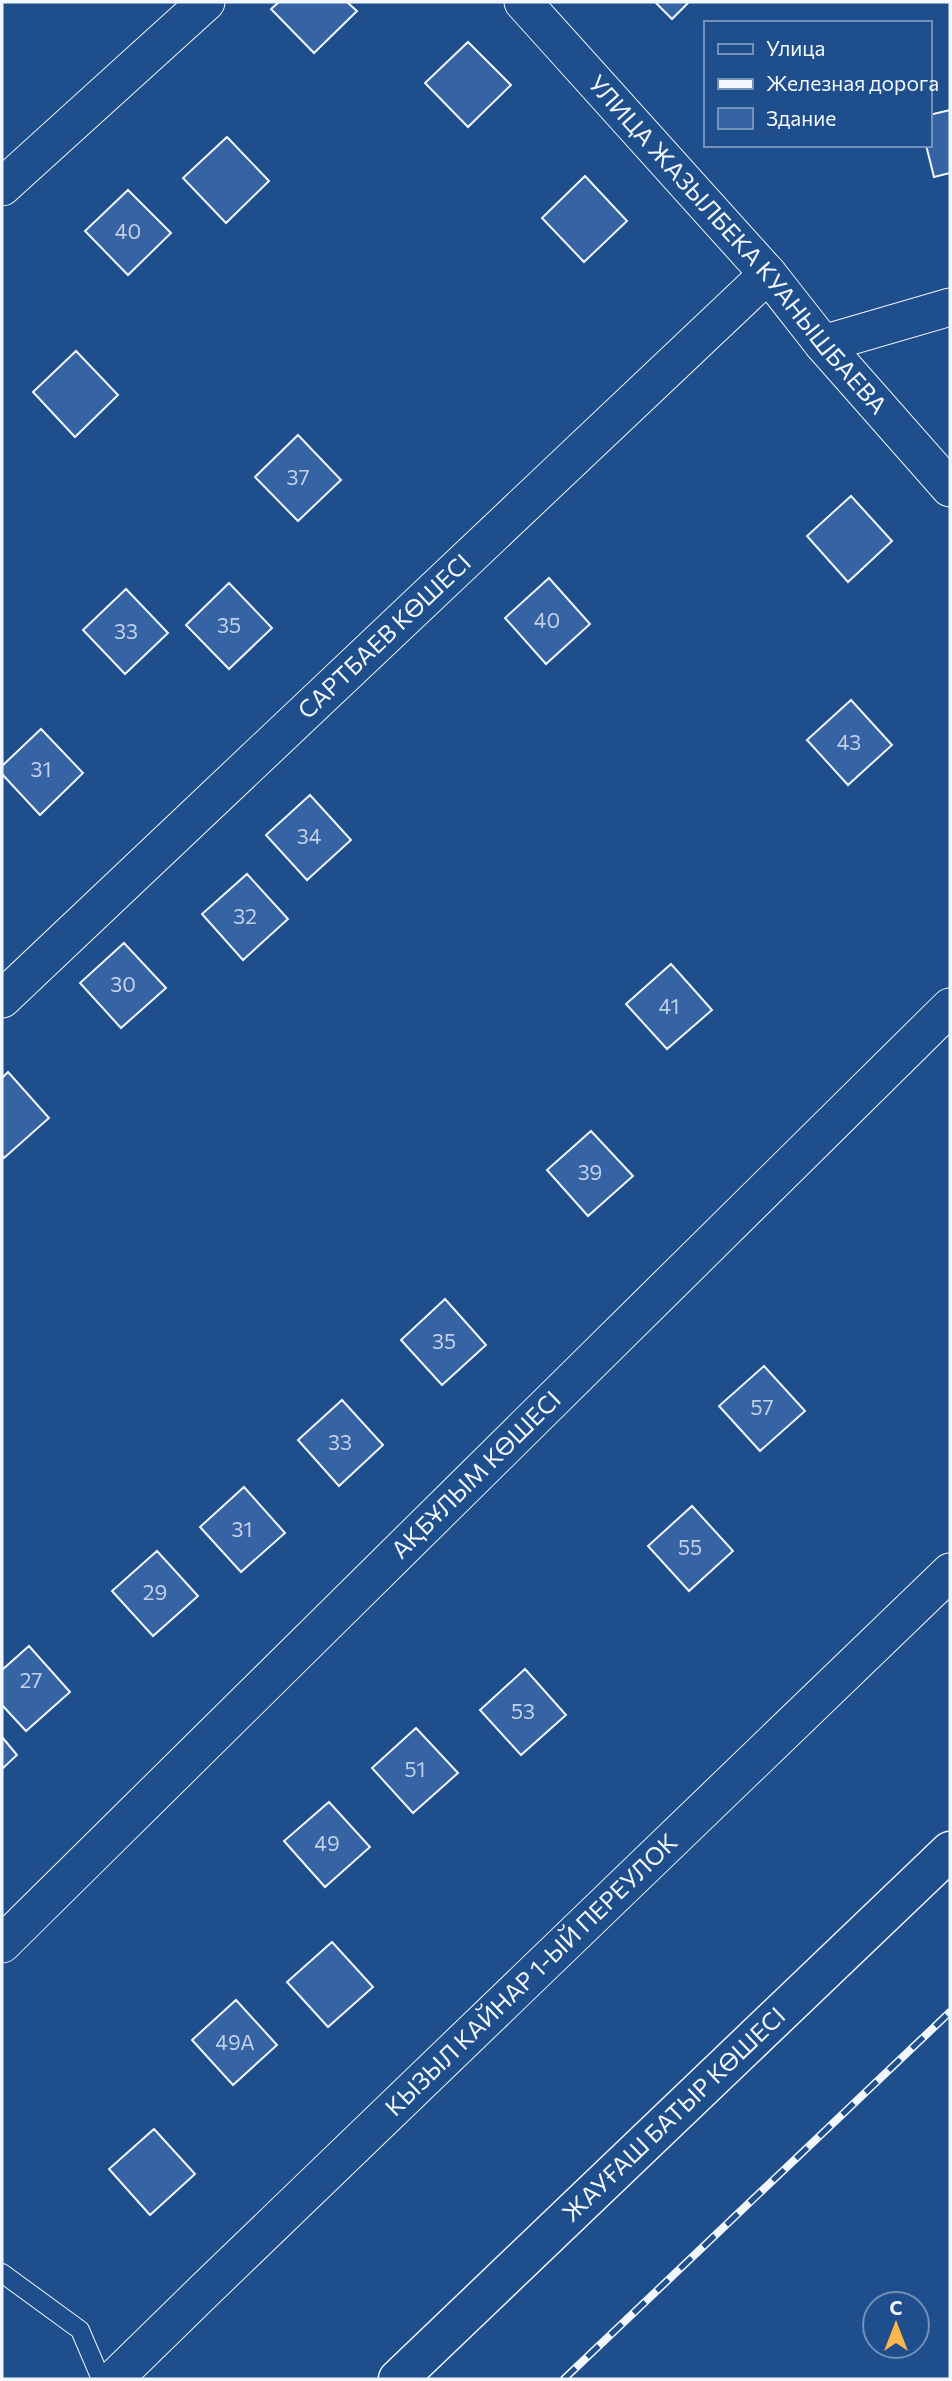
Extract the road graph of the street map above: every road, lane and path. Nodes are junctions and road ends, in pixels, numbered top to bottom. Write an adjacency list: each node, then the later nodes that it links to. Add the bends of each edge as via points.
1 (206, 2): 3 (street)
2 (523, 2): 4 (street, УЛИЦА ЖАЗЫЛБЕКА КУАНЫШБАЕВА)
3 (2, 187)
4 (768, 274): 6 (street, УЛИЦА ЖАЗЫЛБЕКА КУАНЫШБАЕВА); 8 (street, САРТБАЕВ КӨШЕСІ)
5 (950, 307): 6 (street)
6 (823, 344): 7 (street, УЛИЦА ЖАЗЫЛБЕКА КУАНЫШБАЕВА)
7 (950, 488)
8 (2, 999)
9 (950, 1007): 12 (street, АҚБҰЛЫМ КӨШЕСІ)
10 (950, 1572): 15 (street, КЫЗЫЛ КАЙНАР 1-ЫЙ ПЕРЕУЛОК)
11 (950, 1851): 16 (main road, ЖАУҒАШ БАТЫР КӨШЕСІ)
12 (2, 1944)
13 (2, 2273): 14 (lane, via 80,2330)
14 (101, 2379)
15 (114, 2379)
16 (398, 2379)

